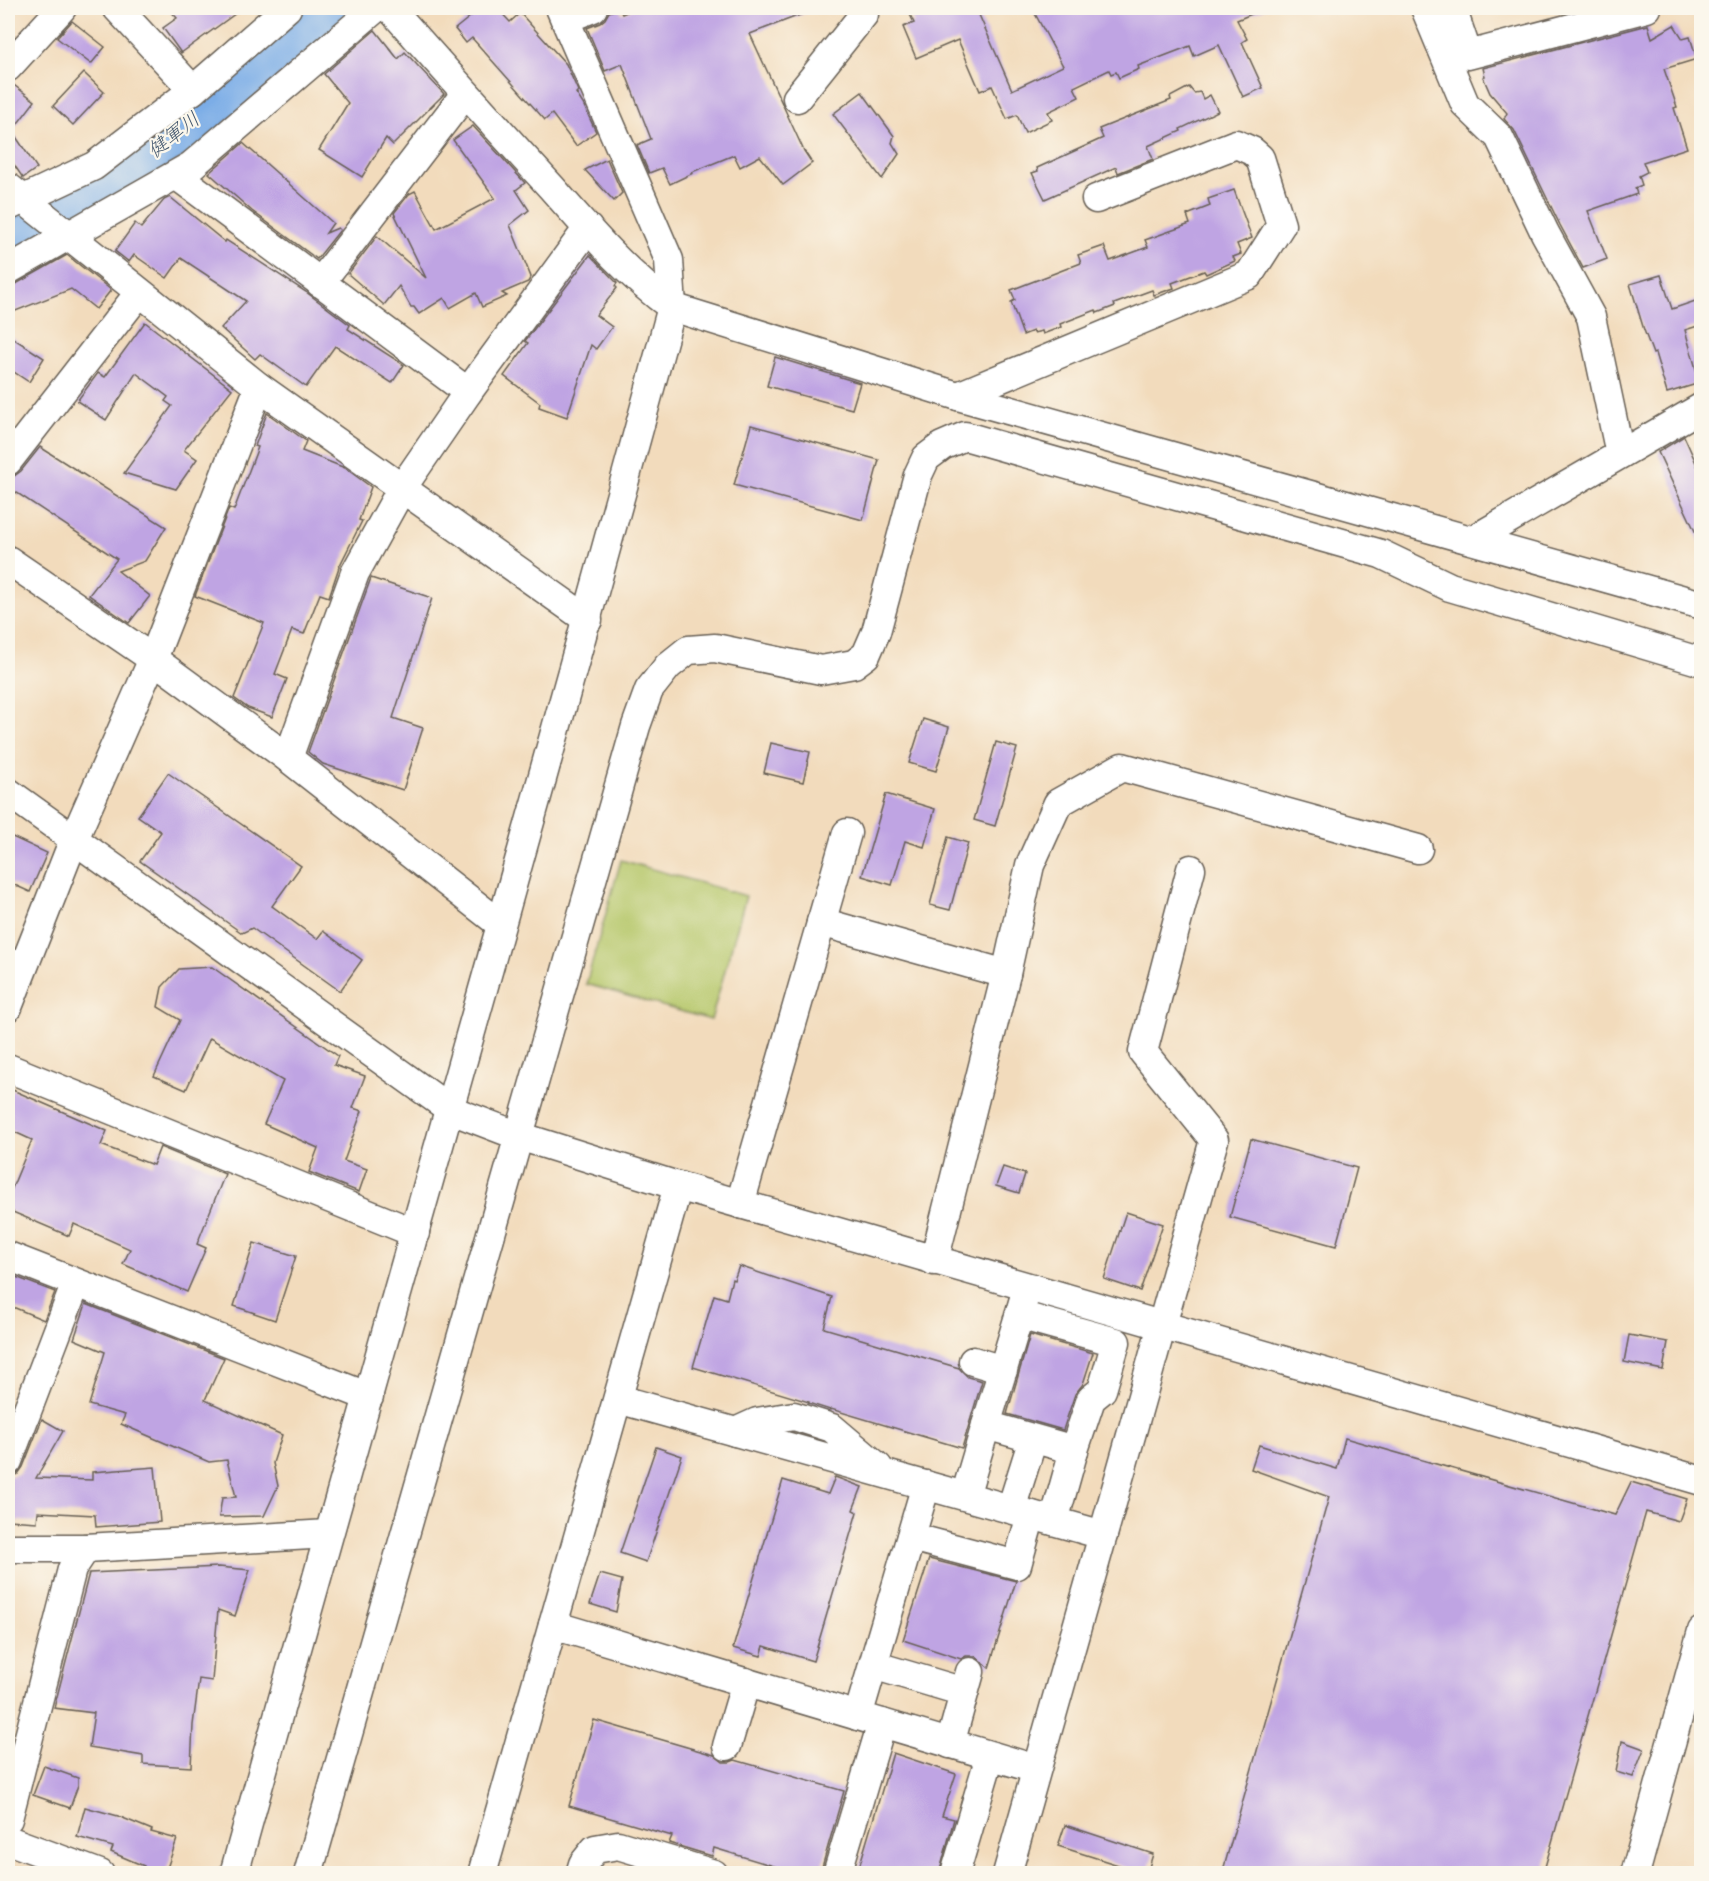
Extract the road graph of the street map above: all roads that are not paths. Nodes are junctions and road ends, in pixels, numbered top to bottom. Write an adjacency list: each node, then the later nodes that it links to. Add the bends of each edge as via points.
1 (62, 8): 12 (street)
2 (117, 8): 13 (street)
3 (287, 8): 13 (street)
4 (376, 8): 16 (street)
5 (390, 8): 14 (street)
6 (593, 8): 11 (street)
7 (1425, 8): 29 (street, via 1465,104 1499,137 1591,317)
8 (1452, 8): 9 (street, via 1468,56)
9 (1647, 8)
10 (867, 10): 15 (street)
11 (562, 13): 24 (street, via 669,260)
12 (8, 67)
13 (193, 90): 17 (street, via 94,166)
14 (465, 94): 19 (street); 22 (street)
15 (797, 98)
16 (176, 175): 20 (street); 22 (street)
17 (13, 198): 20 (street)
18 (1096, 199): 27 (street, via 1236,144 1260,158 1281,225 1249,274)
19 (588, 228): 24 (street, via 646,288); 26 (street)
20 (68, 237): 21 (street); 23 (street)
21 (8, 270)
22 (320, 283): 26 (street)
23 (139, 293): 25 (street); 30 (street)
24 (672, 307): 27 (street); 35 (street)
25 (259, 387): 31 (street); 36 (street)
26 (468, 392): 31 (street)
27 (958, 396): 32 (street)
28 (1701, 407): 29 (street)
29 (1620, 454): 32 (street)
30 (8, 461)
31 (402, 488): 35 (street); 38 (street, via 356,573)
32 (1473, 540): 34 (street)
33 (8, 560): 36 (street)
34 (1701, 605)
35 (588, 620): 45 (street)
36 (153, 659): 38 (street); 41 (street)
37 (1701, 662): 50 (street, via 1450,587 1381,554 965,436 926,458 918,475 876,632 866,655 854,664 820,670 715,648 688,650 668,666 649,690)
38 (288, 758): 45 (street)
39 (8, 792): 41 (street)
40 (847, 833): 44 (street)
41 (74, 840): 47 (street); 49 (street)
42 (1418, 849): 46 (street, via 1122,767 1058,803 1030,865)
43 (1191, 869): 58 (street, via 1143,1052 1214,1140)
44 (821, 922): 46 (street); 52 (street)
45 (500, 924): 49 (street)
46 (1006, 975): 55 (street)
47 (8, 1007)
48 (8, 1068): 53 (street)
49 (451, 1110): 50 (street); 53 (street)
50 (519, 1136): 51 (street); 90 (street)
51 (678, 1186): 52 (street); 63 (street)
52 (740, 1204): 55 (street)
53 (416, 1233): 62 (street)
54 (8, 1256): 56 (street)
55 (934, 1261): 57 (street)
56 (76, 1283): 62 (street); 67 (street)
57 (1023, 1301): 58 (street); 59 (street); 61 (street)
58 (1157, 1339): 59 (street); 68 (street); 73 (street)
59 (1116, 1342): 66 (street, via 1102,1390 1091,1399)
60 (973, 1361): 61 (street)
61 (1003, 1370): 64 (street)
62 (369, 1397): 72 (street)
63 (618, 1399): 69 (street); 77 (street)
64 (986, 1425): 65 (street); 70 (street)
65 (1033, 1439): 66 (street); 71 (street)
66 (1074, 1450): 71 (street)
67 (8, 1461)
68 (1701, 1481)
69 (926, 1485): 70 (street); 74 (street)
70 (965, 1496): 71 (street)
71 (1032, 1515): 73 (street); 74 (street, via 1017,1565)
72 (328, 1534): 76 (street); 89 (street)
73 (1104, 1535): 85 (street)
74 (911, 1537): 79 (street)
75 (8, 1548): 76 (street)
76 (86, 1548): 86 (street, via 72,1569)
77 (553, 1625): 80 (street); 91 (street)
78 (1701, 1631): 97 (street)
79 (873, 1665): 81 (street); 82 (street, via 967,1682)
80 (746, 1682): 81 (street); 83 (street)
81 (870, 1720): 82 (street); 94 (street)
82 (950, 1744): 84 (street)
83 (727, 1746)
84 (990, 1756): 85 (street); 95 (street)
85 (1036, 1769): 96 (street)
86 (8, 1819)
87 (8, 1840): 88 (street)
88 (100, 1874)
89 (234, 1874)
90 (308, 1874)
91 (482, 1874)
92 (580, 1874): 93 (street, via 595,1849 618,1845)
93 (714, 1874)
94 (837, 1874)
95 (955, 1874)
96 (1006, 1874)
97 (1635, 1874)

